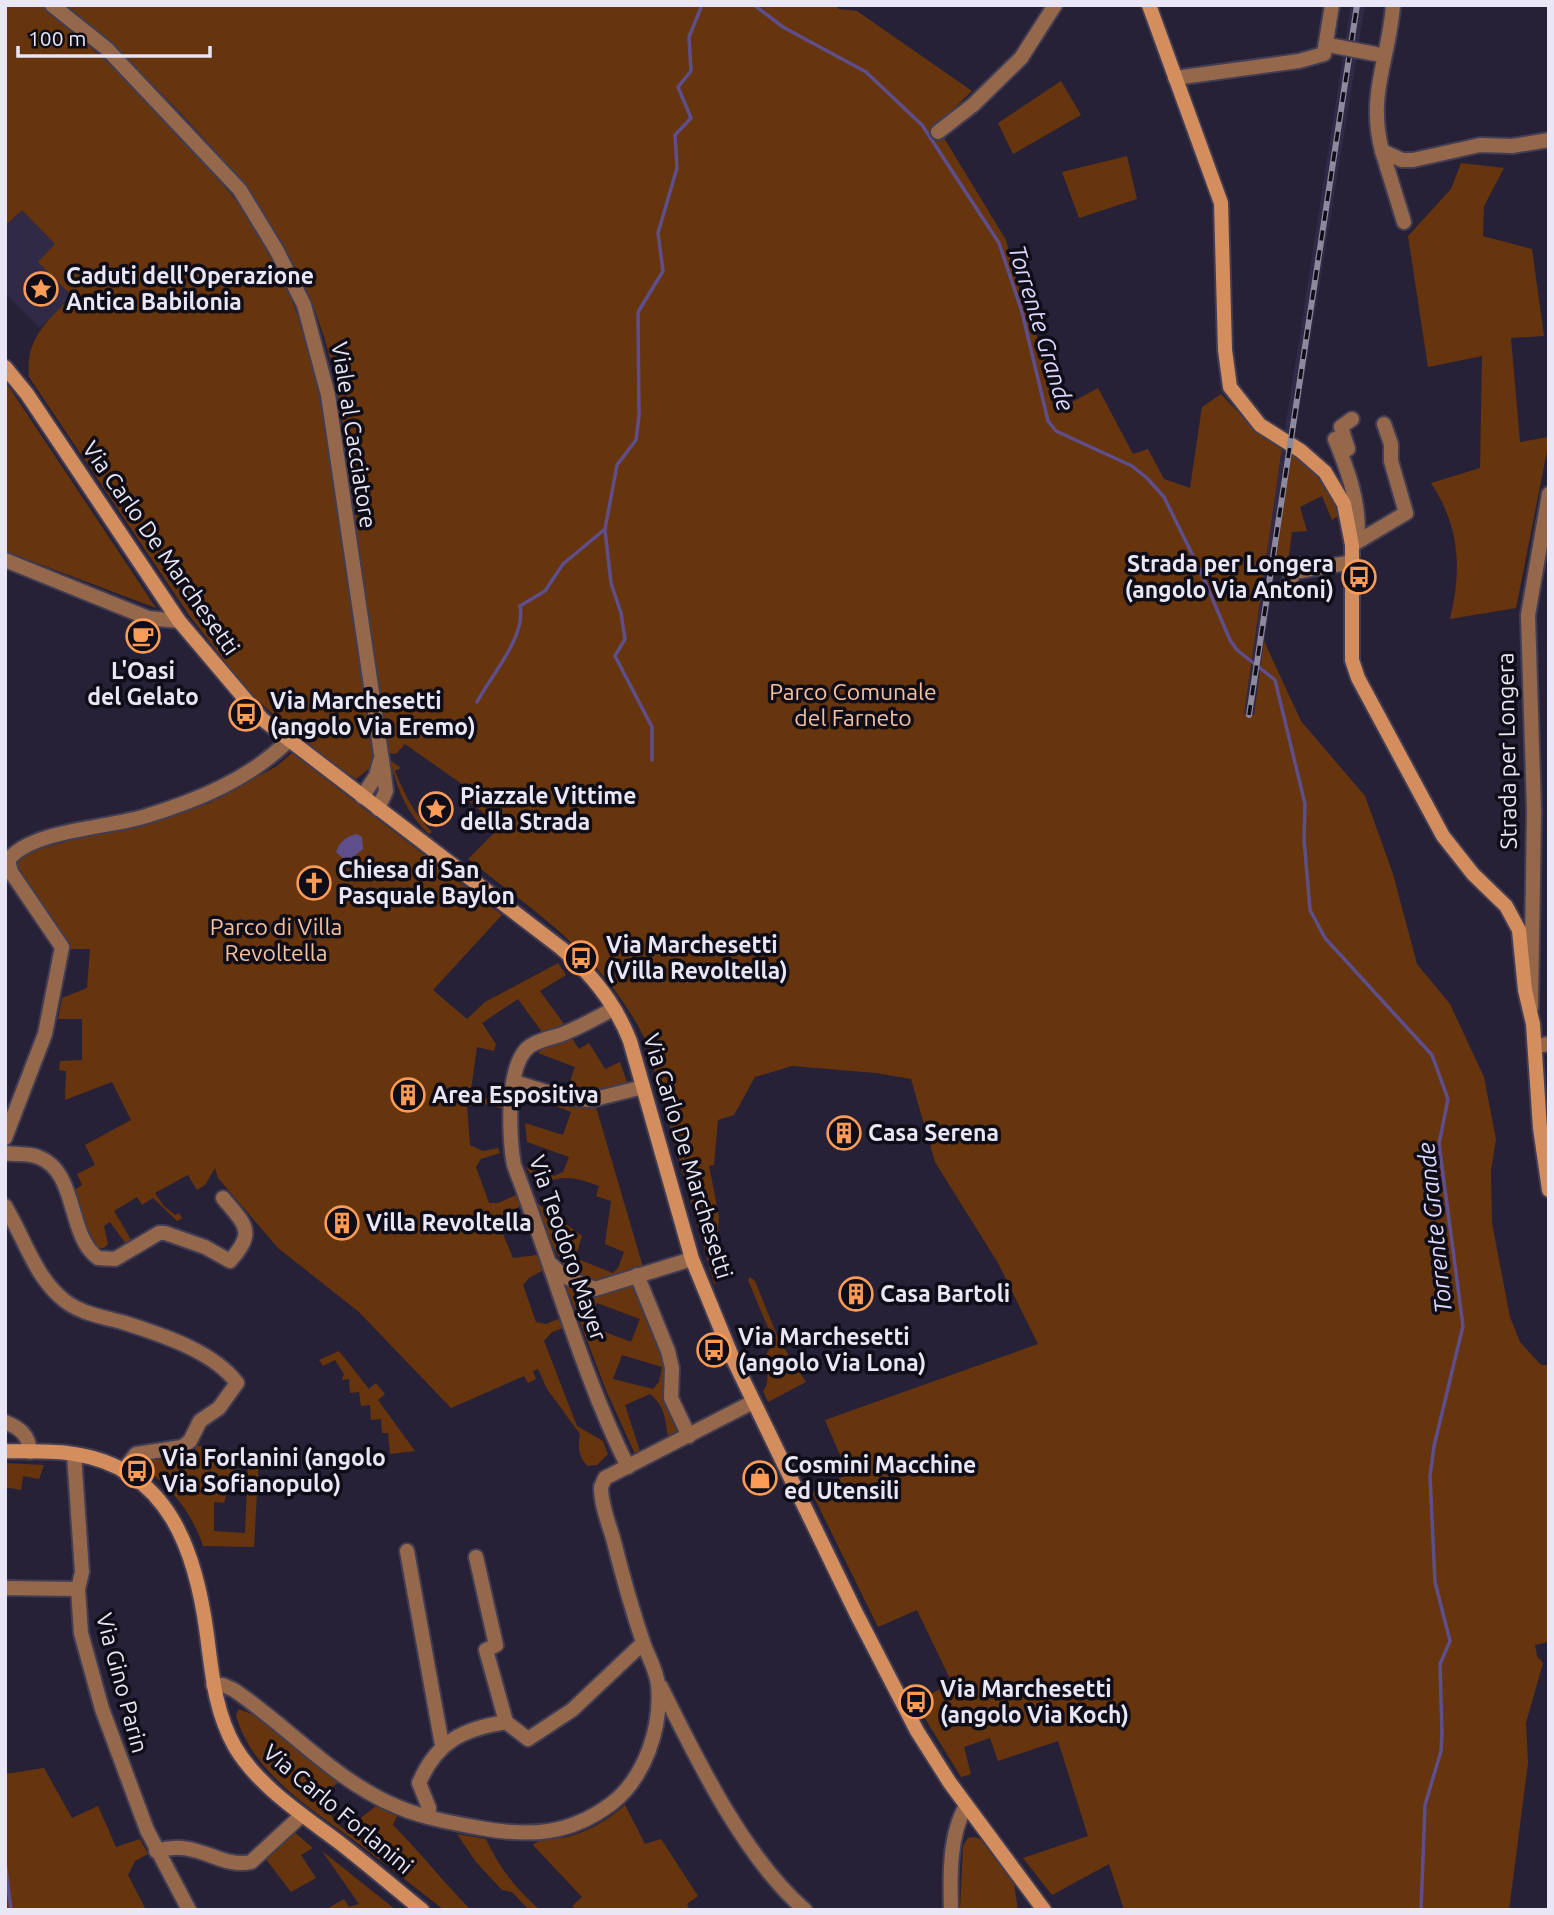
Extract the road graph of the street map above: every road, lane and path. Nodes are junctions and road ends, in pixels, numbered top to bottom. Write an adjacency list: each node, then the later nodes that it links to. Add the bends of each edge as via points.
1 (52, 5): 25 (street, Viale al Cacciatore, via 107,49 240,190 304,305 328,395)
2 (1149, 5): 8 (main road, Strada per Longera)
3 (1332, 5): 6 (street)
4 (1393, 5): 7 (street)
5 (1049, 7): 9 (street, via 1021,58 974,105)
6 (1331, 45): 7 (street, bridge); 8 (street, via 1317,57)
7 (1380, 55): 11 (street, via 1375,123)
8 (1175, 78): 19 (main road, Strada per Longera, via 1221,203 1230,387 1260,425 1301,451 1334,484)
9 (938, 132)
10 (1548, 145): 11 (street, via 1480,145 1413,160)
11 (1382, 151): 12 (street)
12 (1404, 222)
13 (6, 369): 23 (main road, Via Carlo De Marchesetti)
14 (1352, 419): 17 (street, via 1341,427 1351,460)
15 (1384, 424): 19 (street, via 1406,513)
16 (1335, 439): 17 (street)
17 (1349, 474): 19 (street, via 1358,520)
18 (1549, 494): 28 (street, Strada per Longera, via 1528,615 1534,811)
19 (1355, 543): 21 (main road, Strada per Longera)
20 (5, 560): 23 (street, via 148,618)
21 (1353, 562): 22 (street, via 1294,572); 28 (main road, Strada per Longera, via 1350,641 1358,678 1443,836 1464,865 1506,906 1519,930)
22 (1287, 588)
23 (179, 621): 24 (main road, Via Carlo De Marchesetti, via 236,690)
24 (288, 741): 26 (main road, Via Carlo De Marchesetti); 34 (street, via 262,765 191,801 141,818 38,841 8,860 11,872 62,947 45,1034)
25 (380, 756): 26 (street, via 376,776); 27 (street, via 386,791)
26 (362, 797): 27 (main road, Via Carlo De Marchesetti)
27 (378, 809): 29 (main road, Via Carlo De Marchesetti, via 574,959)
28 (1531, 1008): 30 (main road, Strada per Longera)
29 (614, 1009): 32 (street, Via Teodoro Mayer, via 528,1047); 33 (main road, Via Carlo De Marchesetti, via 630,1041)
30 (1542, 1045): 31 (main road, Strada per Longera)
31 (1543, 1080): 36 (main road, Strada per Longera)
32 (513, 1082): 33 (street, via 591,1100); 41 (street, Via Teodoro Mayer, via 514,1166)
33 (643, 1087): 40 (main road, Via Carlo De Marchesetti)
34 (5, 1138)
35 (5, 1153): 38 (street, via 29,1154 49,1163 65,1188 87,1246 98,1258 115,1259 165,1233 230,1261 247,1236 245,1224)
36 (1548, 1174): 37 (main road, Strada per Longera)
37 (1549, 1189)
38 (223, 1198)
39 (5, 1206): 50 (street, via 38,1270 65,1301 207,1358 226,1369 237,1383 182,1447 136,1454)
40 (692, 1259): 42 (street); 43 (main road, Via Carlo De Marchesetti)
41 (548, 1261): 42 (street, via 563,1276 596,1289); 49 (street, Via Teodoro Mayer, via 603,1418)
42 (637, 1275): 45 (street, via 663,1336 672,1368 671,1398)
43 (753, 1402): 45 (street); 60 (main road, Via Carlo De Marchesetti, via 888,1678)
44 (5, 1422): 47 (street, via 24,1432)
45 (689, 1436): 49 (street)
46 (5, 1451): 47 (main road, Via Carlo Forlanini)
47 (30, 1452): 48 (main road, Via Carlo Forlanini)
48 (74, 1454): 50 (main road, Via Carlo Forlanini); 54 (street, Via Gino Parin, via 82,1572)
49 (628, 1467): 55 (street, via 606,1478 601,1496)
50 (123, 1471): 57 (main road, Via Carlo Forlanini, via 163,1504 186,1542 203,1604)
51 (407, 1551): 59 (street)
52 (476, 1557): 58 (street, via 496,1646 486,1650)
53 (5, 1588): 54 (street)
54 (78, 1589): 63 (street, Via Gino Parin, via 81,1633 102,1709)
55 (643, 1643): 56 (street); 58 (street, via 572,1710 528,1739)
56 (658, 1683): 62 (street, via 659,1709 647,1756 616,1800 593,1818 532,1835); 66 (street, via 755,1856)
57 (213, 1685): 61 (main road, Via Carlo Forlanini, via 225,1725 248,1766); 62 (street, via 223,1685 249,1700 367,1791)
58 (506, 1722): 59 (street, via 472,1729)
59 (442, 1745): 62 (street, via 419,1783)
60 (966, 1806): 67 (street, via 954,1844); 68 (main road, Via Carlo De Marchesetti)
61 (302, 1815): 63 (street, via 251,1862 230,1863 198,1849); 65 (main road, Via Carlo Forlanini)
62 (428, 1816)
63 (156, 1851): 64 (street, Via Gino Parin)
64 (189, 1910)
65 (422, 1910)
66 (805, 1910)
67 (951, 1910)
68 (1044, 1910)

